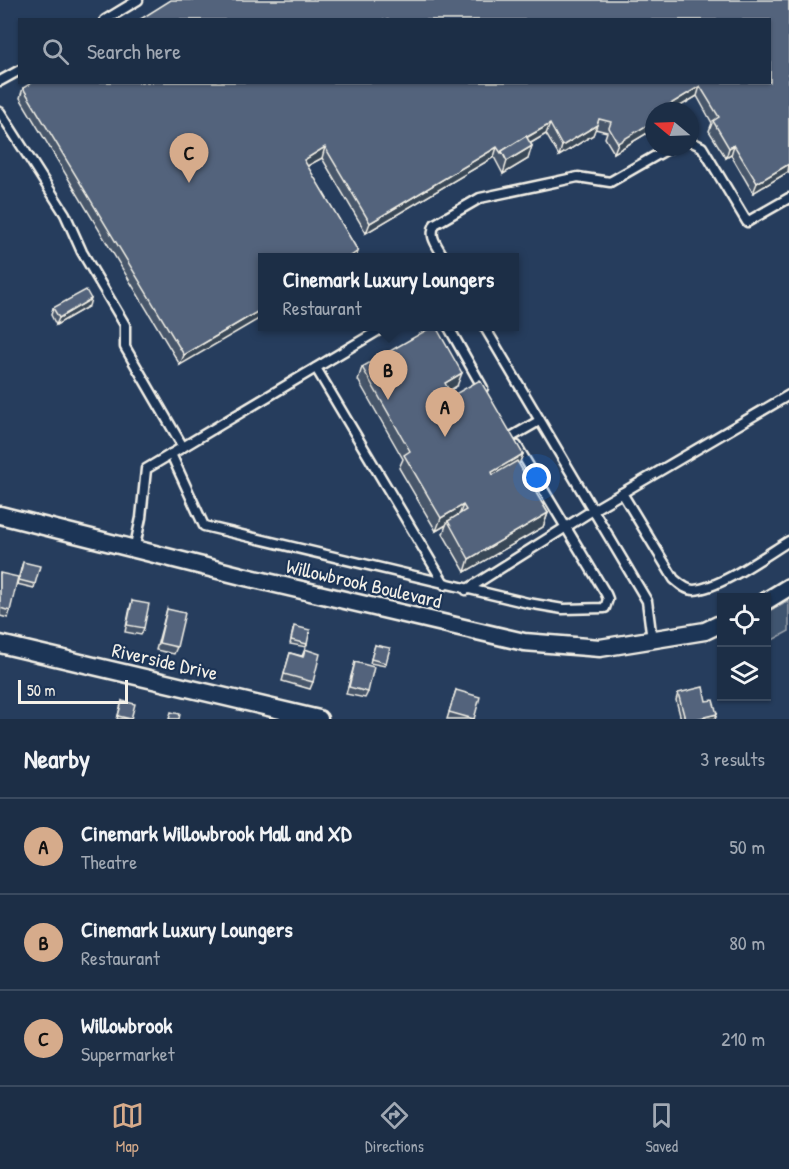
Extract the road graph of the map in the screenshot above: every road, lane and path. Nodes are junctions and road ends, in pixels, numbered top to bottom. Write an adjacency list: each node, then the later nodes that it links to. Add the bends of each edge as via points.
1 (138, 0): 2 (lane)
2 (108, 18)
3 (18, 71): 4 (lane)
4 (0, 81)
5 (0, 112): 19 (lane, via 65,214 82,252 125,325 124,347)
6 (699, 146): 8 (lane, via 747,222)
7 (655, 156): 9 (lane, via 610,182 578,177 480,198 435,224 433,240)
8 (789, 198)
9 (441, 253)
10 (379, 331): 13 (lane)
11 (450, 331): 15 (lane)
12 (486, 331): 16 (lane)
13 (316, 368): 19 (lane); 27 (lane)
14 (789, 395): 21 (lane)
15 (488, 396)
16 (539, 421): 18 (lane); 22 (lane)
17 (506, 427): 18 (lane)
18 (511, 437): 24 (lane)
19 (183, 447): 20 (lane)
20 (171, 454): 26 (lane, via 146,469); 27 (lane, via 204,526)
21 (622, 493): 22 (lane); 25 (lane, via 684,588 694,590 729,578)
22 (593, 510): 24 (lane); 32 (lane, via 647,601)
23 (0, 515): 26 (street, Willowbrook Boulevard)
24 (566, 527): 29 (lane); 29 (lane, via 606,594 604,608 563,609)
25 (789, 541)
26 (134, 550): 32 (street, Willowbrook Boulevard, via 524,642 600,648)
27 (445, 585): 29 (lane)
28 (789, 587): 30 (street)
29 (466, 590)
30 (771, 598)
31 (717, 625): 32 (street, Willowbrook Boulevard)
32 (652, 640)
33 (0, 644): 34 (street, Riverside Drive)
34 (319, 719)

